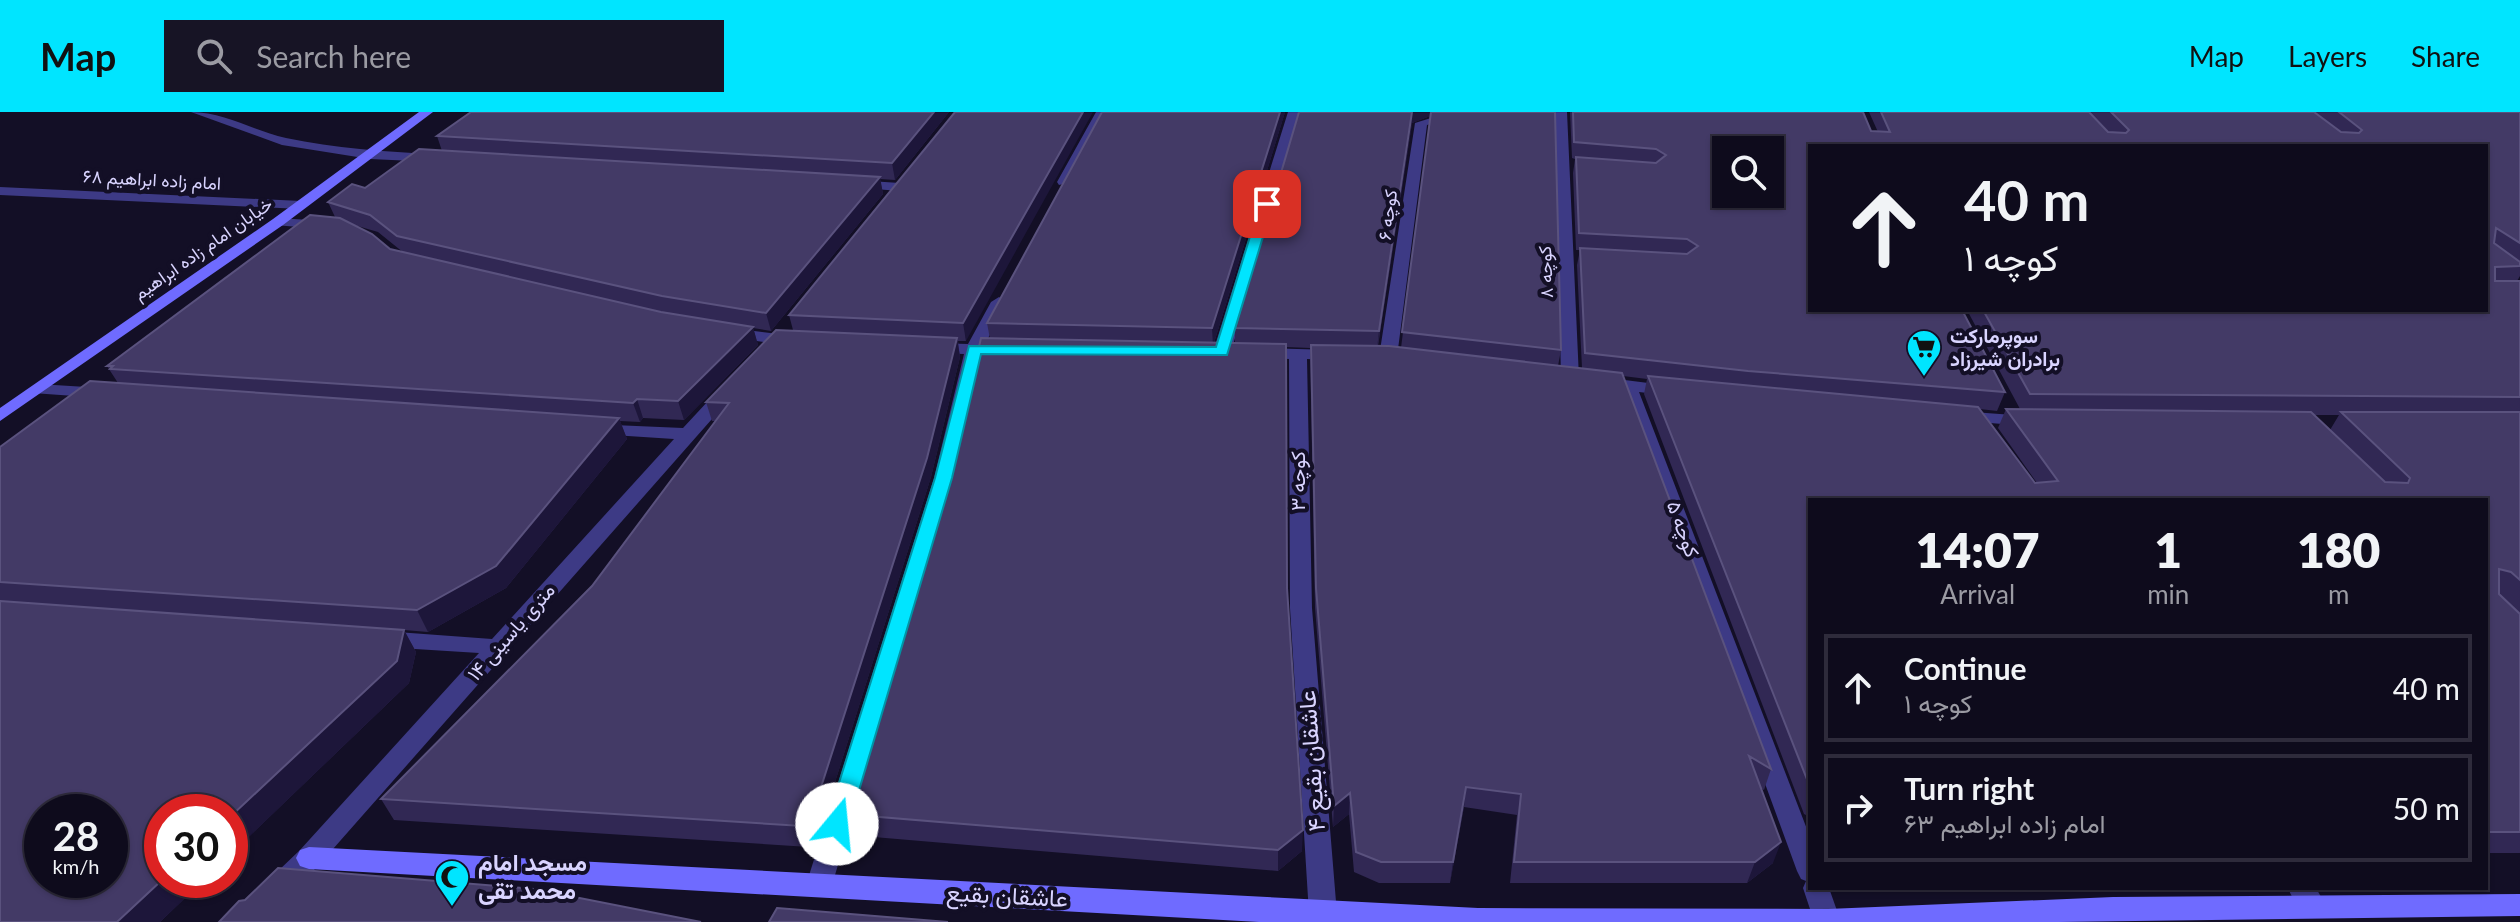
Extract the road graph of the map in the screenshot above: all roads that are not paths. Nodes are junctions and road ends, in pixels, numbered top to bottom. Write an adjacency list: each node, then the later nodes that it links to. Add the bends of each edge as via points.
1 (197, 112): 7 (street, via 282,141)
2 (427, 112): 7 (street, خیابان امام زاده ابراهیم)
3 (1102, 112): 12 (street)
4 (1294, 112): 23 (street, via 1214,352)
5 (1465, 112): 23 (street, کوچه ۶, via 1421,123 1381,357)
6 (1561, 112): 24 (street, کوچه ۸, via 1570,166 1573,257 1562,377)
7 (370, 155): 8 (street); 13 (street, خیابان امام زاده ابراهیم)
8 (446, 159)
9 (836, 183): 10 (street)
10 (900, 186)
11 (0, 191): 13 (street, امام زاده ابراهیم ۶۸)
12 (1057, 196)
13 (301, 205): 14 (street, خیابان امام زاده ابراهیم)
14 (278, 222): 15 (street); 25 (street, خیابان امام زاده ابراهیم)
15 (344, 227)
16 (1004, 294): 21 (street)
17 (714, 330): 18 (street)
18 (781, 334): 19 (street); 33 (street, ۱۴ متری یاسینی)
19 (806, 341)
20 (913, 347): 21 (street)
21 (974, 349): 22 (street); 40 (street, via 944,478)
22 (1021, 350)
23 (1298, 354): 35 (street, کوچه ۳)
24 (1628, 386): 26 (street); 39 (street, کوچه ۵)
25 (38, 389): 27 (street); 29 (street, خیابان امام زاده ابراهیم)
26 (1686, 392)
27 (118, 394)
28 (1948, 415): 30 (street)
29 (0, 416)
30 (1978, 418): 31 (street, via 2010,414); 34 (street)
31 (2042, 421)
32 (581, 427): 33 (street)
33 (685, 434): 37 (street, ۱۴ متری یاسینی)
34 (1995, 441)
35 (1301, 608): 44 (street, عاشقان بقیع ۴)
36 (360, 637): 37 (street)
37 (498, 647): 38 (street, ۱۴ متری یاسینی)
38 (309, 858): 40 (street, عاشقان بقیع); 50 (street, ۱۴ متری یاسینی)
39 (1808, 866)
40 (819, 885): 44 (street, عاشقان بقیع)
41 (1817, 890): 49 (street)
42 (2307, 896): 45 (street, عاشقان بقیع); 46 (street, عاشقان بقیع)
43 (2520, 905): 45 (street, عاشقان بقیع)
44 (1323, 914): 48 (street, عاشقان بقیع)
45 (2463, 914)
46 (2115, 915): 47 (street, عاشقان بقیع)
47 (1895, 919): 49 (street, عاشقان بقیع)
48 (1478, 921): 49 (street, عاشقان بقیع)
49 (1828, 921)
50 (243, 922)

